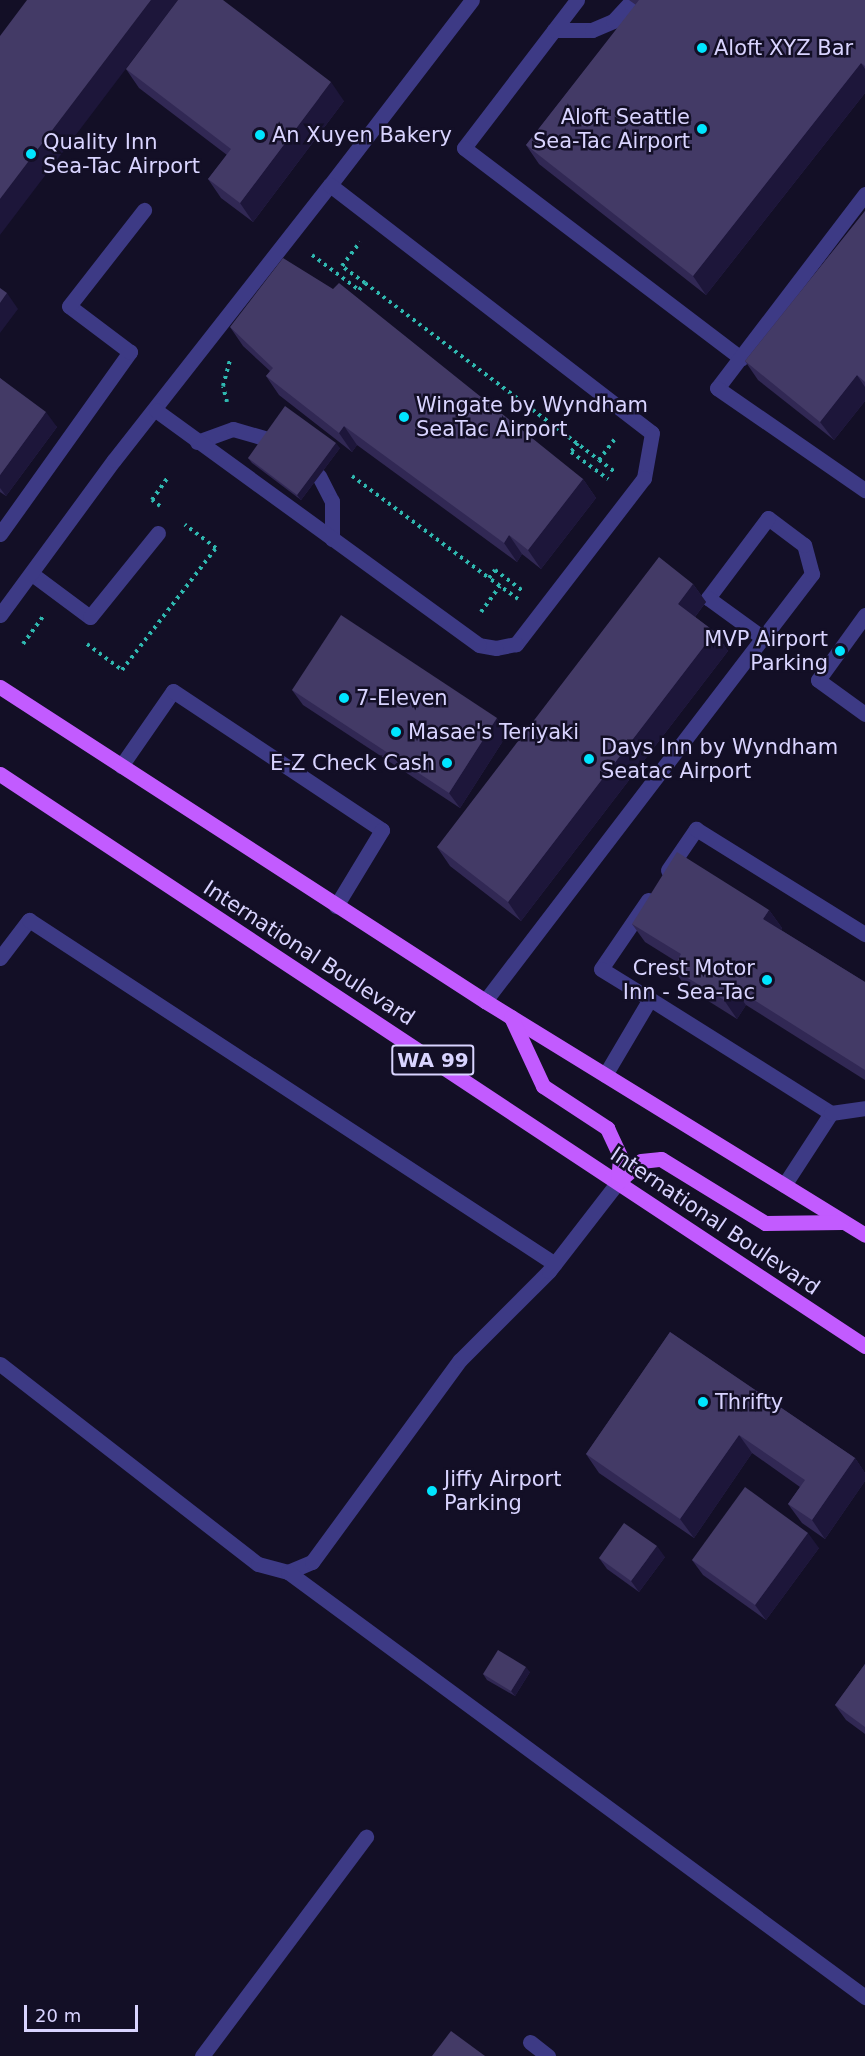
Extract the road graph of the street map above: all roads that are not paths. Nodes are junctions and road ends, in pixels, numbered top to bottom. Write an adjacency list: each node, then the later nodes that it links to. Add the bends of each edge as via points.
1 (472, 0): 5 (street)
2 (577, 0): 4 (street)
3 (631, 2): 4 (street, via 614,21 592,30)
4 (554, 30): 8 (street, via 464,148)
5 (330, 185): 9 (street); 16 (street, via 652,434 644,478 516,644 479,645)
6 (865, 194): 8 (street)
7 (144, 210): 15 (street, via 69,306 130,352)
8 (741, 358): 13 (street, via 717,388)
9 (156, 410): 11 (street); 17 (street)
10 (269, 439): 11 (street, via 233,429)
11 (197, 442): 16 (street)
12 (319, 476): 16 (street, via 332,501)
13 (865, 490)
14 (158, 532): 17 (street, via 90,617)
15 (0, 534)
16 (332, 539)
17 (32, 574): 18 (street)
18 (0, 615)
19 (865, 615): 22 (street, via 818,680)
20 (763, 638): 20 (street, via 812,574 804,545 768,518 708,598); 29 (street)
21 (0, 687): 23 (main road)
22 (865, 714)
23 (121, 766): 25 (main road); 25 (street, via 173,691 382,830)
24 (0, 774): 34 (main road, International Boulevard / WA 99)
25 (336, 906): 29 (main road)
26 (865, 934): 28 (street, via 696,829 601,969)
27 (0, 958): 38 (street, via 28,920)
28 (650, 999): 31 (street); 33 (street)
29 (485, 1001): 30 (main road)
30 (511, 1017): 31 (main road); 34 (main road, via 543,1086 607,1128 620,1156)
31 (605, 1075): 35 (main road)
32 (865, 1108): 33 (street)
33 (831, 1113): 35 (street)
34 (618, 1182): 36 (main road, via 641,1161 661,1158 765,1224); 38 (street); 39 (main road, International Boulevard / WA 99)
35 (784, 1185): 36 (main road)
36 (843, 1222): 37 (main road)
37 (865, 1235)
38 (555, 1264): 41 (street, via 460,1360 312,1562)
39 (865, 1346)
40 (0, 1364): 41 (street, via 258,1564)
41 (288, 1572): 43 (street)
42 (366, 1837): 45 (street)
43 (865, 1997)
44 (530, 2042): 46 (street)
45 (202, 2056)
46 (548, 2056)

